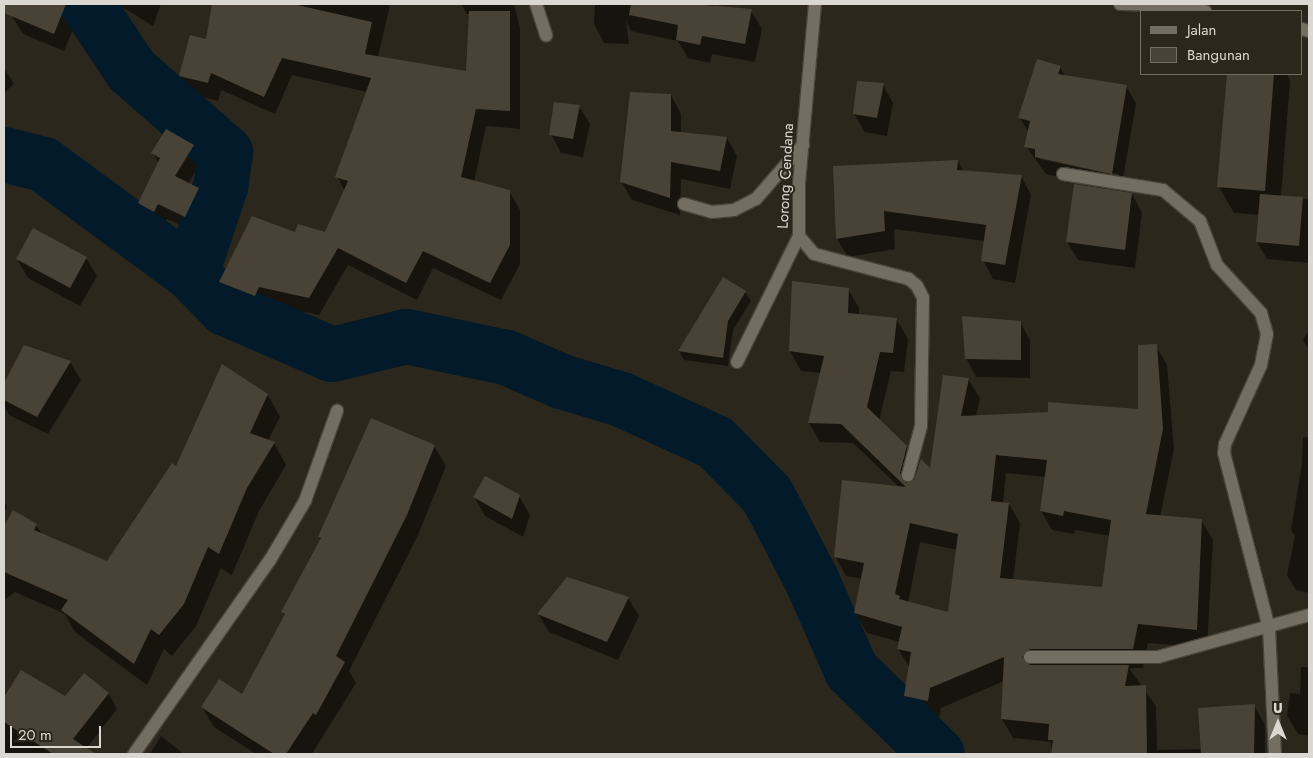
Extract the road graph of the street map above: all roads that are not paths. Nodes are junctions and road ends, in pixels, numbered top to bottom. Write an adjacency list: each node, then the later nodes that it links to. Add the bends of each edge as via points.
1 (536, 4): 5 (street)
2 (815, 4): 6 (street, Lorong Cendana)
3 (1120, 4): 4 (street, via 1176,5)
4 (1200, 10)
5 (546, 35)
6 (803, 145): 8 (street, via 756,199 734,210 712,212); 9 (street, Lorong Cendana)
7 (1063, 174): 14 (street, via 1162,190 1200,221 1218,265 1261,313 1267,334 1261,365 1225,444 1224,453)
8 (684, 204)
9 (799, 236): 10 (street); 12 (street, Lorong Cendana, via 814,254 909,279 923,298 921,426)
10 (737, 362)
11 (337, 411): 16 (street, via 305,501 275,552)
12 (908, 475)
13 (1309, 615): 14 (street)
14 (1269, 628): 15 (street, via 1158,657); 17 (street)
15 (1030, 658)
16 (134, 754)
17 (1275, 754)

